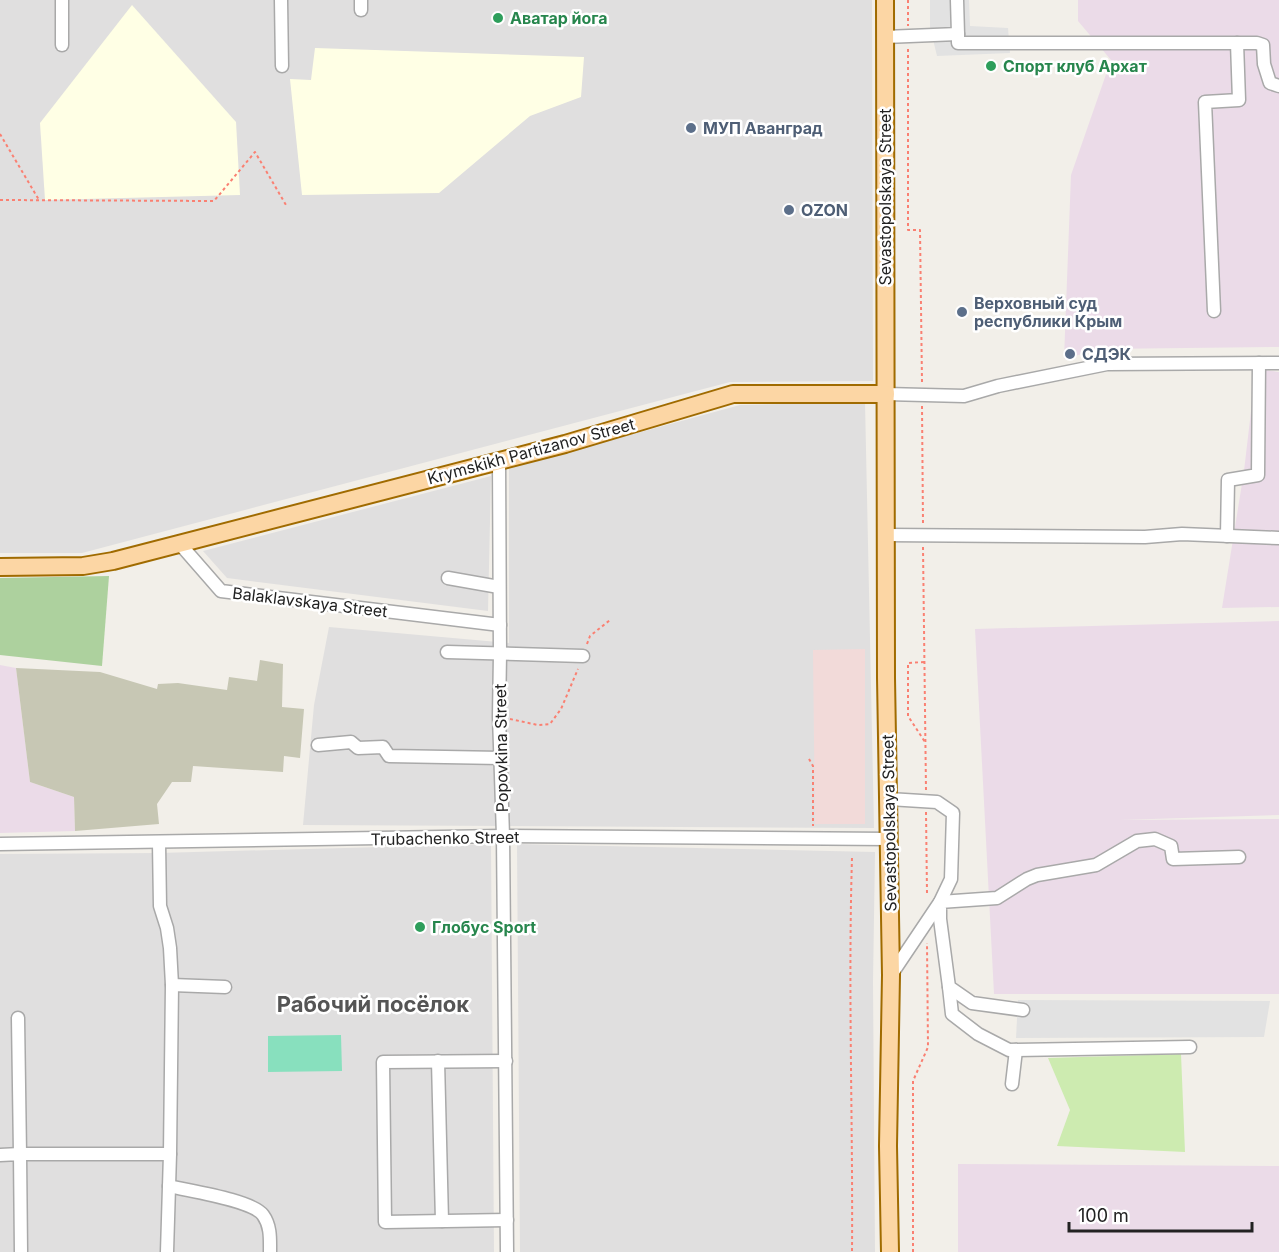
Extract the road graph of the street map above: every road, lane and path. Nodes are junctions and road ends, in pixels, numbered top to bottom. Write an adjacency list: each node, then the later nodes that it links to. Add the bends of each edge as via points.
1 (62, 0): 8 (street)
2 (281, 0): 9 (street)
3 (885, 0): 6 (main road, Sevastopolskaya Street)
4 (957, 0): 5 (street)
5 (958, 34): 6 (street); 7 (street, via 958,43)
6 (885, 38): 18 (main road, Sevastopolskaya Street)
7 (1237, 44): 10 (street, via 1263,45 1267,76 1270,83); 15 (street, via 1239,100 1205,102)
8 (62, 45)
9 (282, 66)
10 (1279, 86)
11 (0, 134): 13 (path)
12 (0, 200): 13 (path)
13 (39, 200): 14 (path, via 214,201 255,152)
14 (285, 205)
15 (1214, 311)
16 (1260, 363): 17 (street); 18 (street, via 1107,364 964,396); 21 (street, via 1258,475 1228,480)
17 (1279, 363)
18 (886, 394): 19 (main road, Krymskikh Partizanov Street, via 733,394); 20 (main road, Sevastopolskaya Street)
19 (499, 461): 23 (main road, Krymskikh Partizanov Street); 26 (street, Popovkina Street)
20 (886, 535): 21 (street); 38 (main road, Sevastopolskaya Street)
21 (1227, 536): 22 (street)
22 (1279, 538)
23 (180, 544): 24 (main road, via 83,566); 28 (street, Balaklavskaya Street, via 220,591)
24 (0, 567)
25 (448, 578): 26 (street)
26 (499, 587): 28 (street, Popovkina Street)
27 (610, 620): 31 (path, via 590,636)
28 (500, 626): 30 (street, Popovkina Street)
29 (447, 652): 30 (street)
30 (501, 654): 31 (street); 33 (street, Popovkina Street)
31 (583, 656): 33 (path, via 561,709 550,724)
32 (924, 662): 34 (path, via 908,663 908,716)
33 (499, 716): 36 (street, Popovkina Street)
34 (925, 742)
35 (318, 744): 36 (street, via 351,742 358,748 383,747 389,756)
36 (501, 758): 41 (street, Popovkina Street)
37 (809, 759): 40 (path, via 813,766)
38 (889, 799): 42 (main road, Sevastopolskaya Street); 48 (street, via 937,801 953,813 951,879)
39 (926, 808): 47 (path)
40 (813, 826)
41 (503, 836): 42 (street, Trubachenko Street); 43 (street, Trubachenko Street); 59 (street, Popovkina Street)
42 (890, 839): 50 (main road, Sevastopolskaya Street)
43 (159, 843): 44 (street, Trubachenko Street); 51 (street, via 160,906 170,948)
44 (0, 844)
45 (1239, 857): 48 (street, via 1173,859 1171,846 1155,839 1137,841 1096,865 1037,875 997,898)
46 (852, 858): 71 (path)
47 (927, 893)
48 (940, 902): 50 (street); 53 (street)
49 (927, 939): 73 (path, via 928,1047 913,1081)
50 (891, 975): 72 (main road, Sevastopolskaya Street)
51 (171, 985): 52 (street); 62 (street)
52 (225, 987)
53 (949, 987): 54 (street, via 972,1004); 57 (street, via 952,1014 978,1034)
54 (1023, 1010)
55 (18, 1018): 61 (street)
56 (1190, 1047): 57 (street)
57 (1016, 1050): 60 (street)
58 (438, 1061): 59 (street); 66 (street); 66 (street, via 383,1062 385,1222)
59 (506, 1061): 65 (street, Popovkina Street)
60 (1012, 1084)
61 (20, 1154): 62 (street); 63 (street); 67 (street)
62 (170, 1154): 64 (street)
63 (0, 1155)
64 (169, 1186): 68 (street); 69 (street, via 256,1208 269,1228)
65 (507, 1220): 66 (street); 70 (street, Popovkina Street)
66 (442, 1221)
67 (21, 1252)
68 (167, 1252)
69 (270, 1252)
70 (507, 1252)
71 (852, 1252)
72 (890, 1252)
73 (914, 1252)

